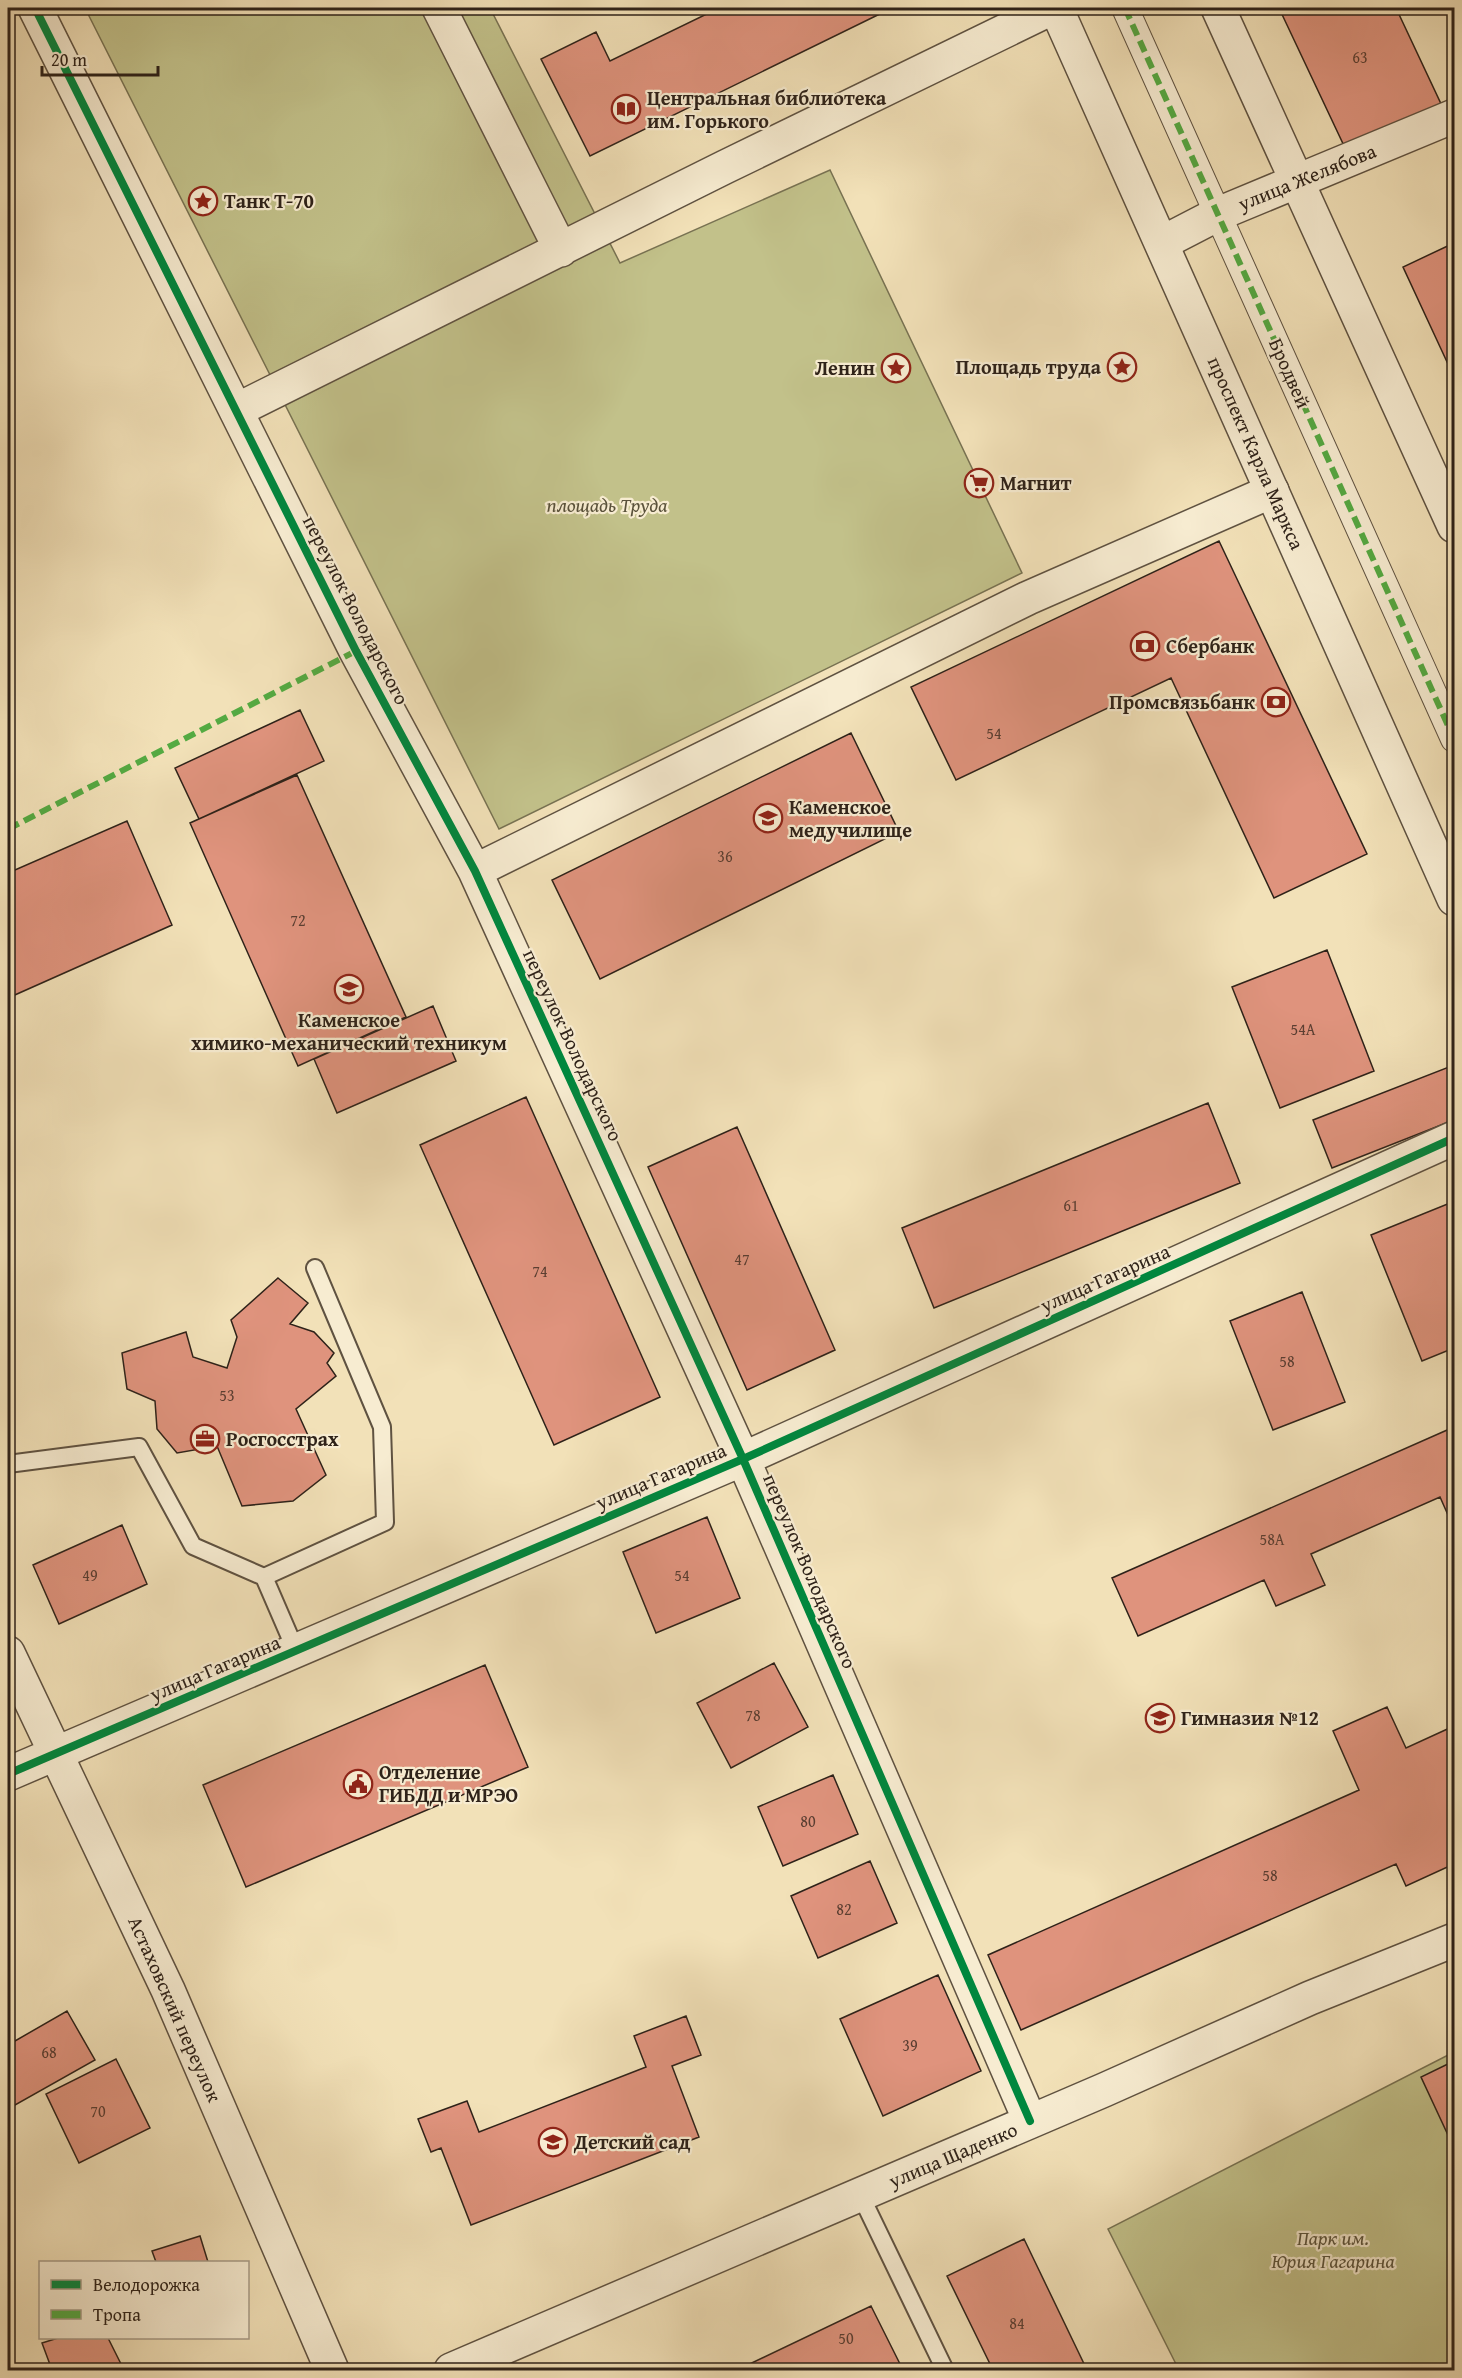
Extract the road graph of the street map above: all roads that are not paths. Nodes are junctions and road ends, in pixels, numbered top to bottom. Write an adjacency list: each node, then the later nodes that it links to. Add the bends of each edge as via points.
1 (35, 8): 11 (street, переулок Володарского)
2 (440, 8): 10 (street)
3 (1054, 8): 9 (street, проспект Карла Маркса); 10 (street)
4 (1125, 8): 8 (street, Бродвей)
5 (1218, 8): 7 (street)
6 (1455, 116): 7 (street, улица Желябова)
7 (1297, 181): 8 (street, улица Желябова); 13 (street)
8 (1218, 214): 9 (street, улица Желябова); 14 (street, Бродвей)
9 (1162, 243): 12 (street, проспект Карла Маркса)
10 (561, 250): 11 (street)
11 (237, 410): 15 (street, переулок Володарского, via 356,651)
12 (1272, 490): 15 (street, via 1028,598); 16 (street, проспект Карла Маркса)
13 (1455, 526)
14 (1455, 739)
15 (475, 871): 19 (street, переулок Володарского)
16 (1455, 899)
17 (1455, 1138): 19 (street, улица Гагарина)
18 (315, 1268): 21 (lane, via 382,1427 385,1521)
19 (743, 1459): 22 (street, улица Гагарина); 27 (street, переулок Володарского)
20 (8, 1464): 21 (lane, via 139,1447 193,1546)
21 (264, 1577): 22 (lane)
22 (296, 1651): 24 (street, улица Гагарина)
23 (8, 1653): 24 (street, Астаховский переулок)
24 (57, 1754): 25 (street, улица Гагарина); 29 (street, Астаховский переулок, via 168,1990)
25 (8, 1774)
26 (1455, 1940): 27 (street, улица Щаденко, via 1310,1998)
27 (1030, 2121): 28 (street, улица Щаденко)
28 (860, 2194): 30 (street, улица Щаденко); 31 (lane)
29 (332, 2370)
30 (451, 2370)
31 (945, 2370)

